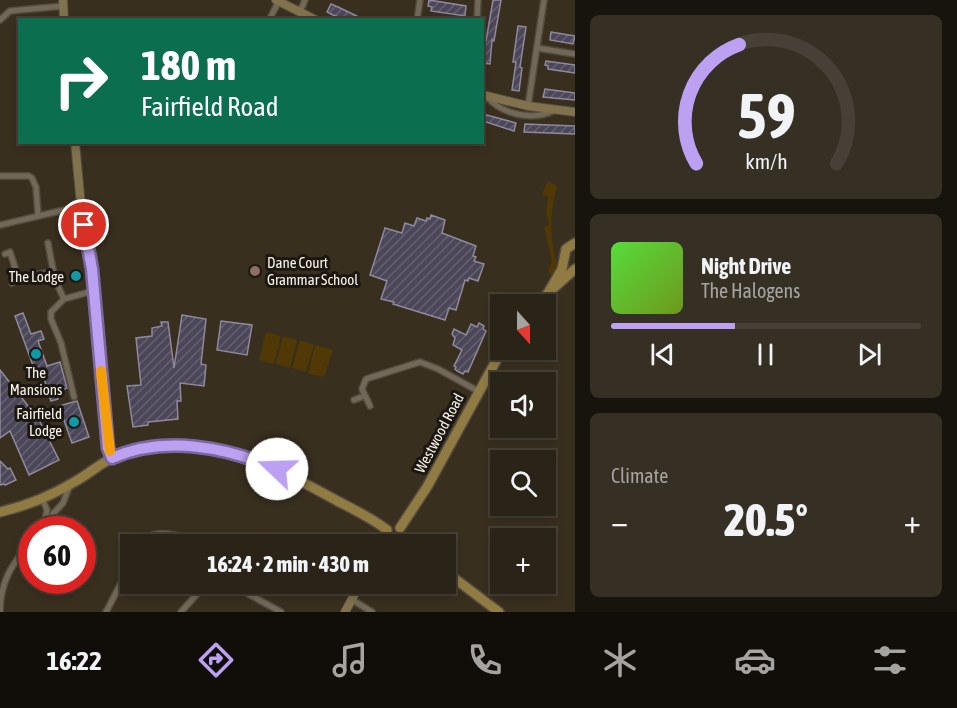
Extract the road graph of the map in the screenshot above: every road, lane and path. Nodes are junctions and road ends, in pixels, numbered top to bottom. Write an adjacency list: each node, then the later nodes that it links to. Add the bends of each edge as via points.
1 (305, 0): 7 (street)
2 (420, 0): 11 (street)
3 (478, 0): 12 (street)
4 (544, 0): 14 (street)
5 (277, 1): 7 (street); 9 (street)
6 (63, 3): 8 (street); 13 (street, via 10,11)
7 (300, 12): 10 (street)
8 (64, 18)
9 (270, 18)
10 (312, 18)
11 (417, 18)
12 (477, 18)
13 (0, 21)
14 (537, 48): 15 (street); 17 (street)
15 (574, 54)
16 (484, 95): 17 (street); 18 (street, via 493,105 521,115 544,115)
17 (528, 106): 18 (street)
18 (555, 110): 19 (street)
19 (574, 112)
20 (75, 144): 22 (street)
21 (3, 174): 23 (street, via 32,178)
22 (81, 206): 23 (street); 34 (street)
23 (38, 215): 24 (street)
24 (0, 225)
25 (48, 243): 31 (street)
26 (574, 243): 28 (main road, via 566,249)
27 (5, 254): 32 (street, via 10,252)
28 (565, 258): 29 (main road); 35 (main road)
29 (574, 264)
30 (574, 269): 35 (main road)
31 (53, 272): 32 (street); 36 (street)
32 (18, 277): 33 (street)
33 (12, 283)
34 (93, 291): 36 (street); 43 (street)
35 (548, 293)
36 (64, 299): 40 (street, via 51,312 51,319)
37 (496, 360): 38 (main road, Westwood Road)
38 (478, 391): 39 (street, via 420,362 370,376 363,383); 51 (main road, Westwood Road, via 416,506)
39 (364, 396): 41 (street); 42 (street)
40 (74, 397)
41 (354, 400)
42 (370, 406)
43 (112, 458): 44 (main road); 52 (main road, via 158,446 221,450 287,473)
44 (70, 485): 45 (main road); 46 (street)
45 (42, 498): 47 (street); 48 (main road)
46 (58, 508): 47 (street); 50 (street)
47 (47, 510): 49 (street)
48 (0, 512)
49 (46, 516)
50 (50, 516)
51 (400, 528): 52 (main road); 54 (main road)
52 (387, 530): 53 (main road)
53 (386, 534)
54 (403, 534)
55 (18, 557): 63 (street, via 4,582)
56 (456, 580): 69 (main road)
57 (120, 585): 64 (street)
58 (197, 594): 65 (street)
59 (247, 594): 62 (street)
60 (354, 594): 61 (street)
61 (351, 599): 67 (street); 68 (street)
62 (271, 610): 66 (street)
63 (0, 612)
64 (106, 612)
65 (181, 612)
66 (281, 612)
67 (345, 612)
68 (372, 612)
69 (499, 612)

